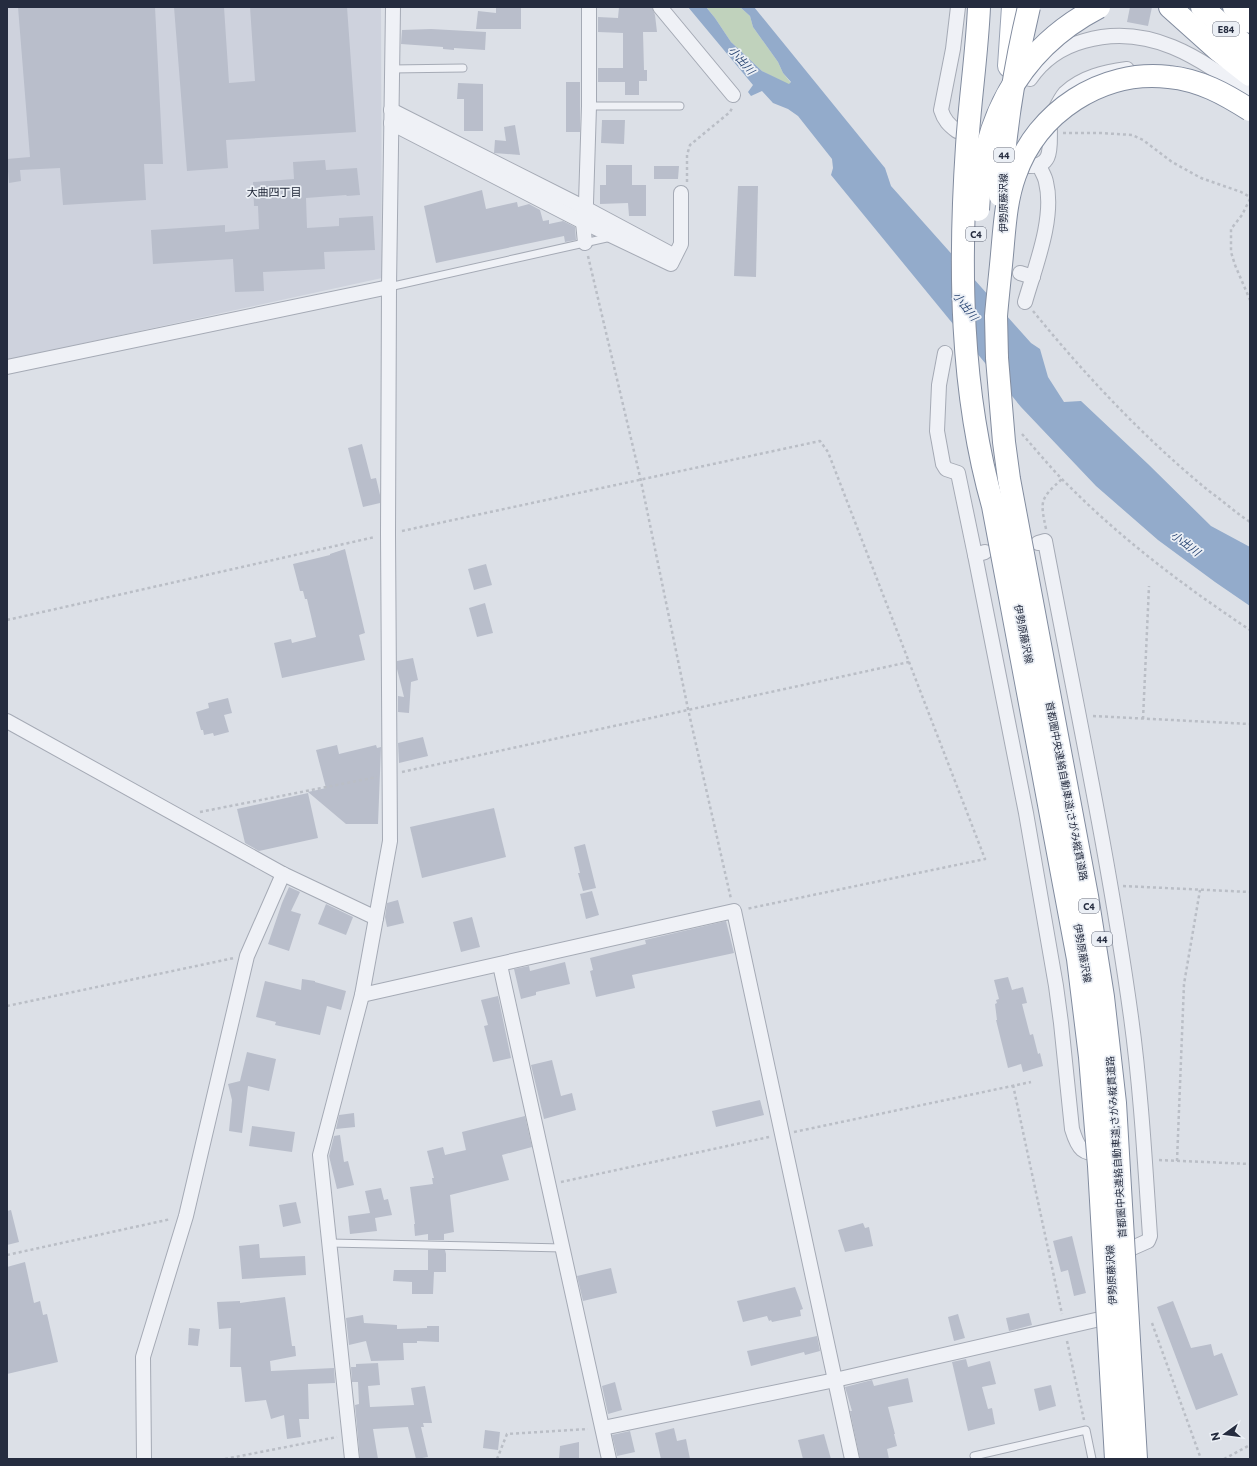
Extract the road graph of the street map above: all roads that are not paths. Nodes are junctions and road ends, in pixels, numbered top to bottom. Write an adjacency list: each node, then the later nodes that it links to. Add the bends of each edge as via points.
1 (392, 7): 15 (street)
2 (589, 7): 19 (street)
3 (660, 7): 17 (street)
4 (958, 7): 24 (street, via 941,110 948,125)
5 (1013, 7): 23 (main road, 伊勢原藤沢線 / 44)
6 (1029, 7): 33 (main road, C4, bridge, via 1014,76 1002,166 996,239)
7 (1099, 7): 36 (main road, C4, bridge, via 1067,27 1047,44 1016,79 997,114 982,171 978,193 975,289 978,362 992,474)
8 (1170, 7): 16 (main road, via 1212,44)
9 (1202, 7): 13 (main road, E84)
10 (1234, 7): 12 (main road, E84)
11 (982, 11): 36 (main road, C4, bridge, via 967,144 962,247 970,387 978,448); 43 (main road, 伊勢原藤沢線 / 44, via 970,251 978,382 1086,965 1099,1068)
12 (1250, 22)
13 (1250, 50)
14 (463, 68): 15 (lane)
15 (392, 69): 22 (street)
16 (1242, 79): 18 (street); 23 (street, via 1162,42 1120,35 1098,37 1074,44 1054,54 1036,71 1022,92); 32 (street, via 1183,68 1132,69 1090,77 1065,94 1049,125 1049,156 1045,162 1033,166 1046,181 1048,197 1046,229 1026,275)
17 (733, 95)
18 (1250, 95)
19 (589, 106): 20 (lane); 26 (street)
20 (680, 106)
21 (1250, 110): 33 (main road, C4, bridge, via 1228,96 1201,84 1186,79 1156,76 1128,78 1096,88 1065,106 1037,133 1015,175 1008,197 1005,220)
22 (391, 117): 26 (street); 27 (street); 31 (street)
23 (1006, 126): 33 (main road, 伊勢原藤沢線 / 44)
24 (957, 131)
25 (681, 193): 30 (street, via 681,244)
26 (585, 208): 27 (street); 30 (street)
27 (583, 222): 28 (street); 29 (street)
28 (613, 237): 29 (lane); 30 (street, via 671,264)
29 (585, 243): 31 (lane)
30 (675, 256)
31 (389, 287): 35 (street); 40 (street, via 390,841)
32 (1026, 302)
33 (1000, 310): 46 (main road, 伊勢原藤沢線 / 44, via 1016,429 1021,502 1098,913 1118,1062); 58 (main road, 首都圏中央連絡自動車道;さがみ縦貫道路 / C4, bridge, via 997,358 1009,479 1087,896 1103,997 1115,1103)
34 (944, 353): 43 (street, via 939,385 937,431 943,464 946,469 958,474 980,554 1056,986 1072,1129 1076,1144 1085,1152 1092,1155)
35 (7, 367)
36 (993, 506): 56 (main road, 首都圏中央連絡自動車道;さがみ縦貫道路 / C4, bridge, via 1081,982 1099,1166)
37 (1041, 542): 46 (street, via 1078,715 1110,885 1138,1071 1150,1236 1148,1241)
38 (7, 721): 39 (street)
39 (283, 874): 40 (street); 51 (street, via 247,956 186,1216 143,1357)
40 (376, 918): 42 (street)
41 (500, 965): 42 (street); 45 (street); 48 (street, via 734,911)
42 (362, 995): 44 (street, via 320,1155)
43 (1105, 1154): 47 (main road, 伊勢原藤沢線 / 44)
44 (329, 1242): 45 (lane); 52 (street)
45 (563, 1248): 49 (street)
46 (1130, 1249): 59 (main road, 伊勢原藤沢線 / 44)
47 (1114, 1316): 48 (street); 57 (main road, 伊勢原藤沢線 / 44)
48 (835, 1380): 49 (street); 54 (street)
49 (603, 1428): 53 (street)
50 (974, 1456): 55 (lane, via 1086,1430)
51 (144, 1459)
52 (352, 1459)
53 (609, 1459)
54 (852, 1459)
55 (1092, 1459)
56 (1116, 1459)
57 (1121, 1459)
58 (1136, 1459)
59 (1142, 1459)

